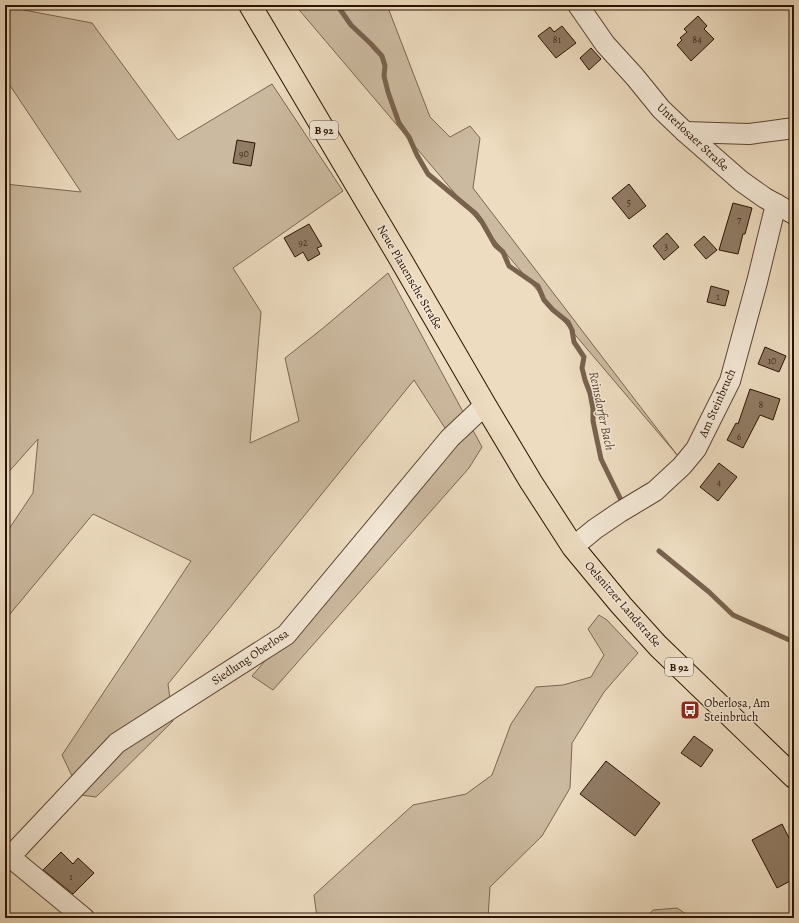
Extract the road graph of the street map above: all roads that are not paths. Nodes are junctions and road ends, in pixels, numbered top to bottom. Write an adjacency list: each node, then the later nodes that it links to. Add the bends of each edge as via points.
1 (250, 5): 7 (main road, Neue Plauensche Straße / B 92)
2 (578, 5): 4 (street, Unterlosaer Straße, via 605,44 661,109)
3 (794, 128): 4 (street, via 749,134)
4 (685, 132): 5 (street, Unterlosaer Straße, via 741,182)
5 (776, 204): 6 (street, Unterlosaer Straße); 8 (street, Am Steinbruch, via 758,282 730,381 696,449 682,466 655,490 595,529)
6 (794, 214)
7 (485, 405): 8 (main road, Neue Plauensche Straße / B 92); 10 (street, Siedlung Oberlosa, via 450,438 286,635 117,743)
8 (573, 547): 9 (main road, Oelsnitzer Landstraße / B 92, via 621,606 658,646)
9 (794, 777)
10 (7, 859): 11 (street)
11 (84, 918)

